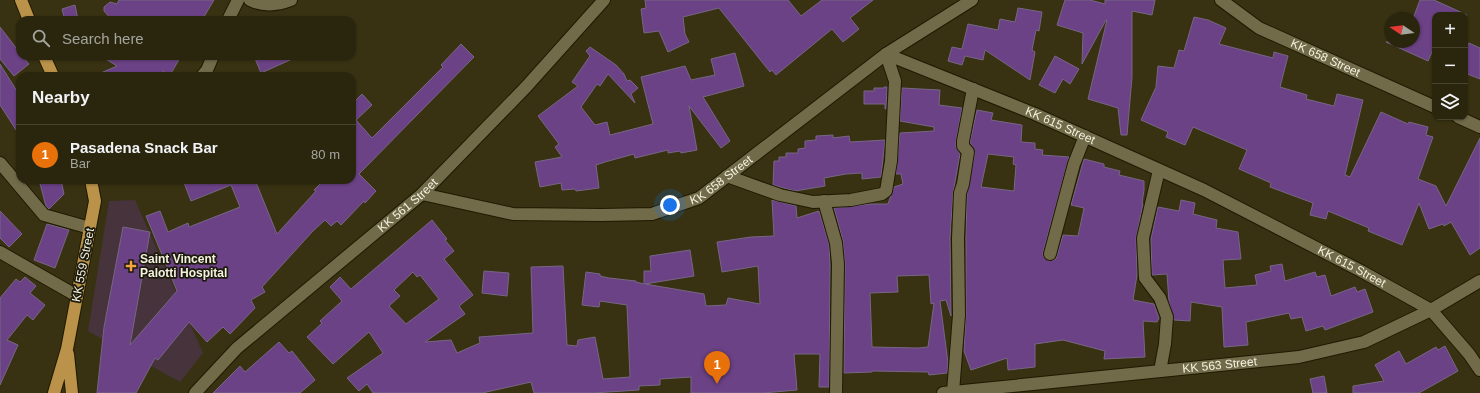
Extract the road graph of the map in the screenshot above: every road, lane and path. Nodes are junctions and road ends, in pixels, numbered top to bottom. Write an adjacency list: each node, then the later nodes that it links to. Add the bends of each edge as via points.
1 (21, 0): 8 (main road)
2 (238, 0): 9 (street)
3 (250, 0): 4 (street, via 262,4 280,4)
4 (292, 0)
5 (604, 0): 26 (street, KK 561 Street, via 526,88)
6 (972, 0): 10 (street, KK 658 Street)
7 (1221, 0): 16 (street, KK 658 Street, via 1259,28)
8 (28, 16)
9 (230, 16)
10 (886, 54): 15 (street, KK 615 Street); 22 (street, KK 658 Street); 27 (street, via 894,80 886,191 874,196)
11 (46, 60): 13 (main road)
12 (211, 60): 14 (street)
13 (51, 72)
14 (205, 72)
15 (973, 89): 19 (street, KK 615 Street); 37 (street, via 963,141 963,146 968,152 964,184 960,193 960,315)
16 (1432, 106)
17 (1465, 120): 18 (street)
18 (1480, 127)
19 (1085, 136): 21 (street, KK 615 Street); 30 (street, via 1074,164)
20 (0, 163): 23 (street)
21 (1159, 170): 33 (street, KK 615 Street, via 1299,238); 36 (street, via 1143,238 1145,278 1160,298 1167,317)
22 (727, 176): 26 (street, KK 658 Street, via 699,198 652,214 513,214); 27 (street, via 780,195)
23 (16, 182)
24 (18, 184): 28 (street, via 44,215)
25 (92, 184): 28 (main road, KK 559 Street, via 95,201)
26 (422, 194): 40 (street, KK 561 Street, via 237,348)
27 (824, 202): 41 (street, via 836,243 838,264)
28 (90, 228): 32 (main road, KK 559 Street)
29 (0, 252): 32 (street)
30 (1050, 254)
31 (1480, 281): 33 (street, KK 563 Street)
32 (77, 296): 34 (main road, KK 559 Street)
33 (1431, 310): 35 (street, KK 615 Street, via 1470,354); 36 (street, KK 563 Street, via 1364,342 1299,357)
34 (67, 349): 38 (main road, KK 559 Street); 39 (main road, KK 559 Street)
35 (1480, 370)
36 (1160, 371): 37 (street, KK 563 Street)
37 (948, 392)
38 (54, 393)
39 (72, 393)
40 (195, 393)
41 (836, 393)

